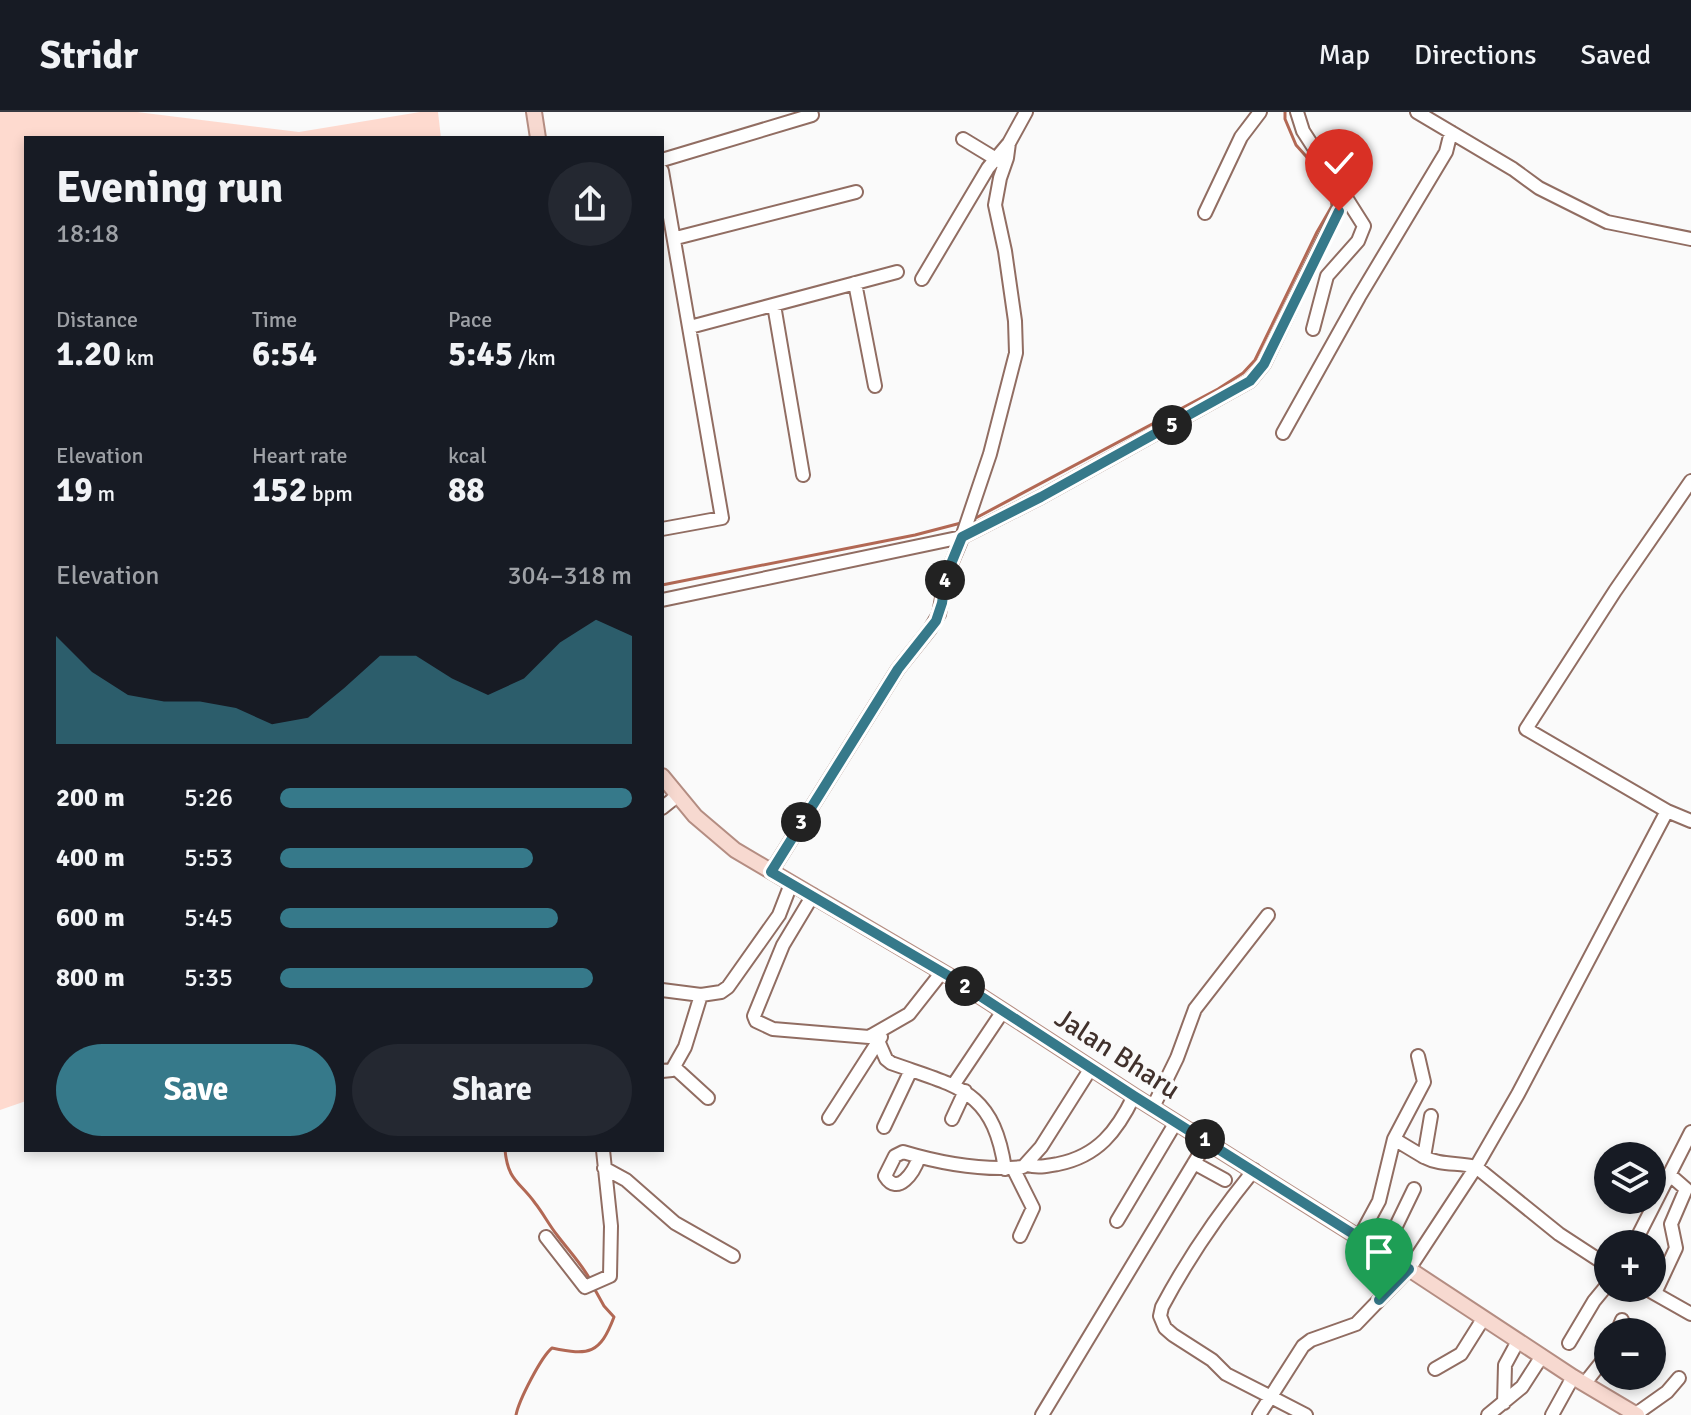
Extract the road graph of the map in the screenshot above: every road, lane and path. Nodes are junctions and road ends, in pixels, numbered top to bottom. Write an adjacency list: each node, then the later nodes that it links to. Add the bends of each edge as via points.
1 (534, 112): 8 (main road)
2 (1026, 112): 11 (street)
3 (1260, 112): 15 (street, via 1241,137)
4 (1297, 112): 14 (street, via 1303,131)
5 (1417, 112): 7 (street)
6 (812, 115): 10 (street)
7 (1451, 132): 17 (street, via 1539,188 1607,222); 25 (street, via 1446,152)
8 (538, 136)
9 (963, 139): 11 (street)
10 (664, 159)
11 (1000, 162): 19 (street); 28 (street, via 995,205 1016,353)
12 (664, 181): 16 (street)
13 (856, 192): 16 (street)
14 (1345, 196): 23 (street, via 1364,226 1358,241 1327,276); 28 (street, via 1264,364 1250,381 1041,497)
15 (1205, 213)
16 (676, 238): 22 (street)
17 (1691, 239)
18 (897, 272): 20 (street)
19 (922, 279)
20 (855, 283): 21 (street); 24 (street)
21 (774, 305): 22 (street); 26 (street)
22 (690, 327): 29 (street, via 722,518)
23 (1313, 329)
24 (875, 386)
25 (1283, 433)
26 (803, 475)
27 (1691, 481): 34 (street, via 1526,729)
28 (966, 527): 30 (street); 36 (street, via 946,576 936,621 898,669)
29 (664, 529)
30 (664, 600)
31 (664, 779): 32 (main road, Jalan Bharu)
32 (677, 796): 33 (street); 36 (main road, Jalan Bharu, via 717,837)
33 (664, 806)
34 (1667, 811): 35 (street); 66 (street)
35 (1691, 821)
36 (771, 872): 37 (main road, Jalan Bharu)
37 (791, 884): 38 (main road, Jalan Bharu); 42 (street, via 779,915 728,987)
38 (813, 895): 40 (main road, Jalan Bharu); 44 (street, via 787,937 755,1018 773,1029)
39 (1268, 915): 52 (street, via 1195,1009)
40 (942, 972): 43 (main road, Jalan Bharu); 44 (street, via 916,1008)
41 (664, 990): 42 (street)
42 (701, 995): 47 (street, via 692,1029)
43 (1003, 1011): 46 (main road, Jalan Bharu); 49 (street)
44 (881, 1037): 48 (street, via 886,1059); 54 (street)
45 (1418, 1056): 59 (street, via 1424,1082)
46 (1091, 1068): 50 (main road, Jalan Bharu); 65 (street)
47 (668, 1069): 51 (street)
48 (911, 1070): 49 (street); 57 (street)
49 (959, 1088): 55 (street); 68 (street, via 996,1128)
50 (1134, 1096): 52 (main road, Jalan Bharu); 65 (street, via 1118,1127 1097,1148 1071,1161)
51 (708, 1098)
52 (1153, 1107): 56 (main road, Jalan Bharu)
53 (1431, 1116): 63 (street)
54 (829, 1118)
55 (952, 1119)
56 (1176, 1122): 60 (main road, Jalan Bharu); 73 (street)
57 (884, 1127)
58 (1691, 1132): 70 (street)
59 (1394, 1139): 63 (street); 77 (street, via 1379,1201)
60 (1208, 1140): 64 (street); 69 (main road, Jalan Bharu)
61 (603, 1152): 67 (street)
62 (919, 1157): 68 (street)
63 (1424, 1157): 66 (street)
64 (1194, 1163): 71 (street); 98 (street)
65 (1027, 1165): 68 (street)
66 (1476, 1167): 80 (street); 82 (street)
67 (604, 1168): 76 (street, via 610,1276 582,1286); 79 (street, via 675,1223)
68 (1009, 1169): 75 (street, via 1033,1208)
69 (1254, 1170): 77 (main road, Jalan Bharu); 94 (street, via 1195,1248 1160,1316 1173,1335)
70 (1668, 1178): 74 (street); 81 (street, via 1686,1189 1671,1224 1676,1248)
71 (1225, 1180)
72 (1414, 1189): 78 (street)
73 (1117, 1221)
74 (1641, 1230)
75 (1020, 1236)
76 (546, 1237)
77 (1359, 1238): 78 (main road, Jalan Bharu)
78 (1383, 1253): 82 (main road, Jalan Bharu)
79 (733, 1256)
80 (1594, 1257)
81 (1666, 1264)
82 (1409, 1269): 86 (main road, Jalan Bharu); 94 (street, via 1356,1324 1303,1346)
83 (1666, 1299): 85 (street)
84 (1594, 1301): 88 (street)
85 (1691, 1314)
86 (1483, 1319): 87 (main road, Jalan Bharu); 91 (street, via 1461,1354)
87 (1518, 1341): 89 (main road, Jalan Bharu); 95 (street, via 1505,1365)
88 (1569, 1343)
89 (1542, 1356): 93 (main road, Jalan Bharu); 95 (street, via 1527,1381)
90 (1594, 1367): 93 (street)
91 (1435, 1369)
92 (1679, 1378): 97 (street)
93 (1579, 1380): 96 (main road, Jalan Bharu); 102 (street)
94 (1269, 1398): 99 (street); 100 (street)
95 (1504, 1403): 101 (street)
96 (1613, 1409): 97 (main road, Jalan Bharu)
97 (1637, 1414)
98 (1042, 1415)
99 (1259, 1415)
100 (1306, 1415)
101 (1488, 1415)
102 (1552, 1415)

